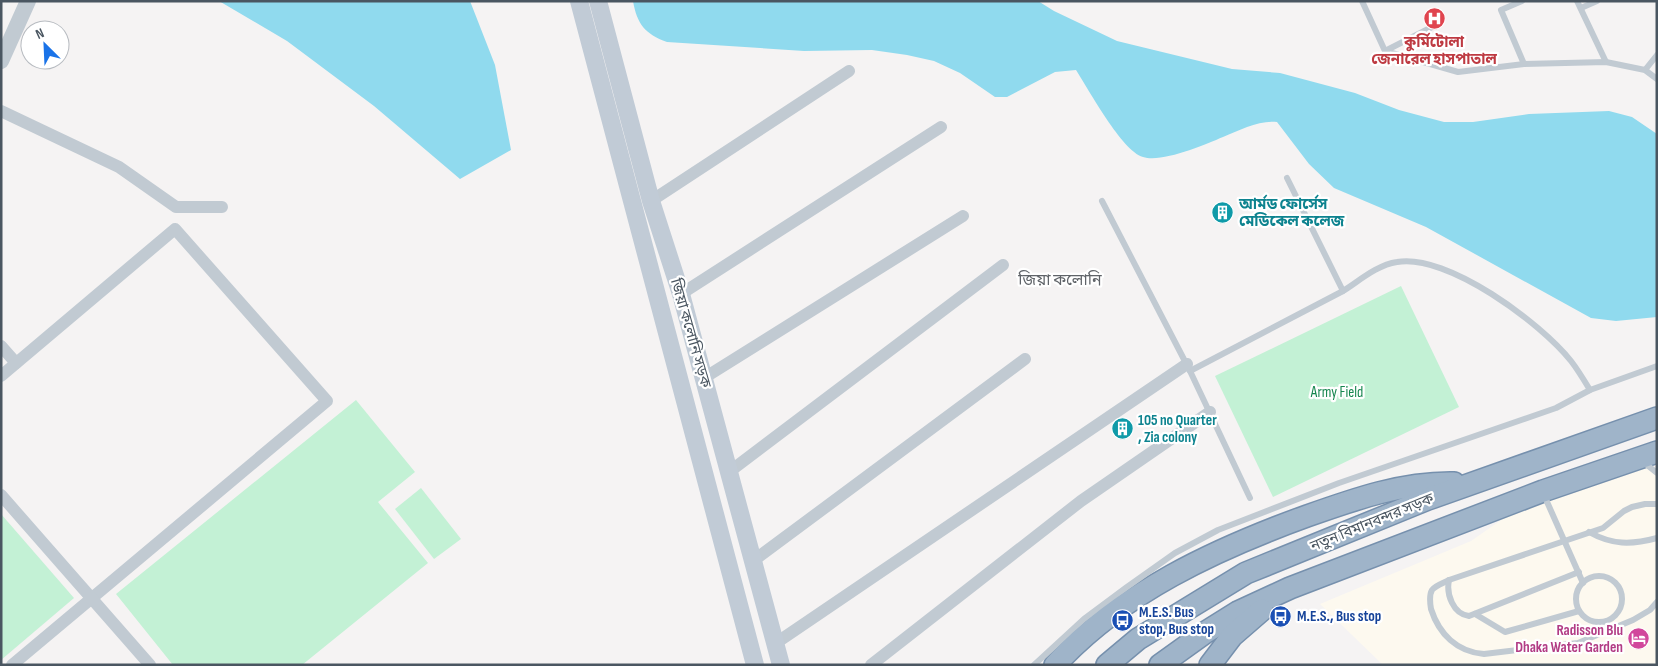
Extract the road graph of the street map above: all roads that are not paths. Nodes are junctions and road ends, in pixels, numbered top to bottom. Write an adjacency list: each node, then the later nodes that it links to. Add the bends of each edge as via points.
1 (28, 1): 12 (street)
2 (579, 1): 61 (main road, জিয়া কলোনি সড়ক)
3 (598, 1): 21 (main road, জিয়া কলোনি সড়ক)
4 (1362, 1): 10 (lane)
5 (1522, 1): 14 (lane, via 1501,10)
6 (1577, 1): 8 (lane)
7 (1597, 1): 8 (lane)
8 (1581, 8): 13 (lane)
9 (1434, 26): 10 (lane)
10 (1386, 51): 14 (lane, via 1458,72)
11 (1657, 55): 15 (lane)
12 (1, 60)
13 (1606, 62): 14 (lane); 15 (lane)
14 (1524, 64)
15 (1645, 70): 17 (lane)
16 (850, 71): 21 (street)
17 (1657, 79)
18 (1, 111): 23 (street, via 119,167 176,207)
19 (941, 127): 27 (street)
20 (1287, 178): 26 (lane)
21 (650, 201): 27 (main road, জিয়া কলোনি সড়ক)
22 (1102, 201): 32 (lane)
23 (222, 208)
24 (963, 216): 34 (street)
25 (1003, 265): 39 (street)
26 (1343, 291): 32 (lane); 35 (lane, via 1384,266 1398,262 1432,265 1447,271 1517,311 1570,360)
27 (680, 294): 34 (main road, জিয়া কলোনি সড়ক)
28 (1, 346): 30 (street)
29 (1025, 358): 49 (street)
30 (16, 363): 33 (street); 54 (street, via 175,230 327,400)
31 (1657, 366): 35 (lane)
32 (1189, 368): 36 (lane); 58 (street)
33 (1, 376)
34 (704, 378): 39 (main road, জিয়া কলোনি সড়ক)
35 (1590, 390): 64 (lane, via 1556,408 1339,483 1218,530 1175,553 1126,587 1084,619)
36 (1210, 412): 44 (lane); 63 (street, via 1081,502)
37 (1657, 418): 41 (highway, নতুন বিমানবন্দর সড়ক)
38 (1648, 455): 40 (lane); 42 (highway, নতুন বিমানবন্দর সড়ক)
39 (729, 472): 49 (main road, জিয়া কলোনি সড়ক)
40 (1657, 473)
41 (1473, 483): 65 (highway, via 1413,485 1341,504 1238,542 1186,567 1119,610); 66 (highway, নতুন বিমানবন্দর সড়ক, via 1246,573 1138,639)
42 (1543, 491): 48 (lane); 53 (highway, নতুন বিমানবন্দর সড়ক)
43 (1, 495): 54 (street)
44 (1250, 498)
45 (1657, 504): 46 (lane, via 1632,507 1610,524)
46 (1588, 532): 47 (lane, via 1608,542); 48 (lane)
47 (1657, 538)
48 (1564, 540): 50 (lane); 51 (lane)
49 (753, 561): 58 (main road, জিয়া কলোনি সড়ক)
50 (1578, 572): 52 (lane); 57 (lane)
51 (1449, 580): 55 (lane, via 1431,592 1430,606 1443,633 1473,653 1578,643 1633,620); 57 (lane, via 1447,592 1457,609 1465,616)
52 (1583, 583): 56 (lane, via 1576,596); 56 (lane, via 1592,578 1607,578 1619,588 1622,602 1614,616 1601,622 1586,618)
53 (1290, 588): 67 (highway, নতুন বিমানবন্দর সড়ক, via 1214,627); 68 (highway, via 1232,636)
54 (90, 598): 59 (street); 60 (street)
55 (1657, 602)
56 (1579, 611): 57 (lane, via 1505,632)
57 (1475, 614)
58 (776, 643): 62 (main road, জিয়া কলোনি সড়ক)
59 (12, 665)
60 (150, 665)
61 (755, 665)
62 (781, 665)
63 (871, 665)
64 (1034, 665)
65 (1055, 665)
66 (1107, 665)
67 (1160, 665)
68 (1210, 665)

